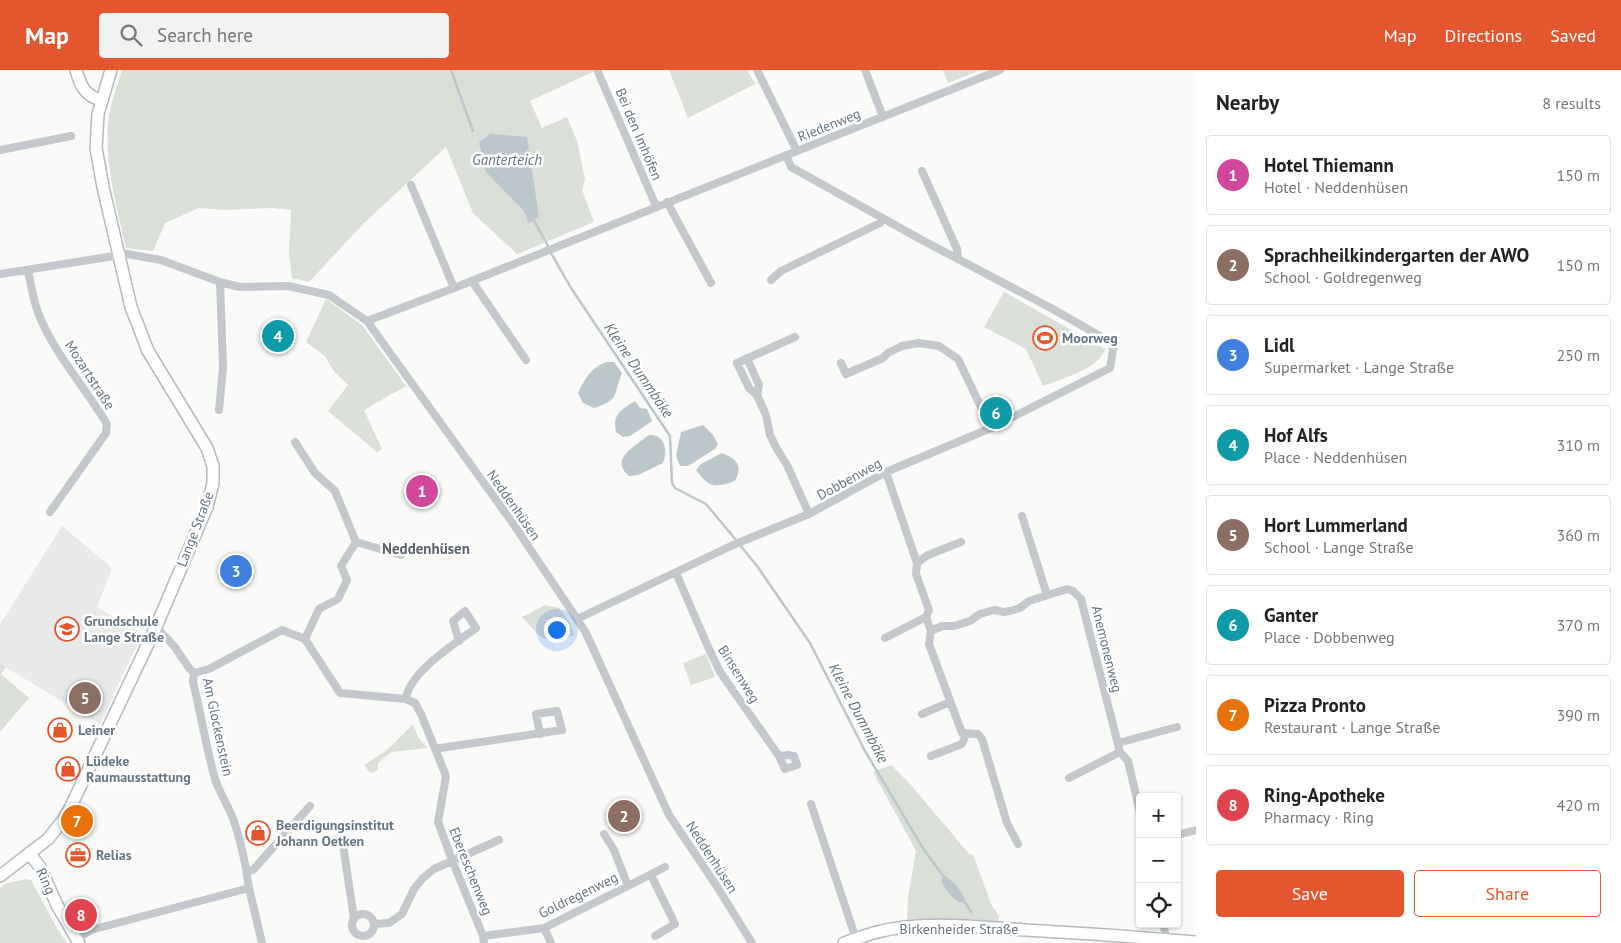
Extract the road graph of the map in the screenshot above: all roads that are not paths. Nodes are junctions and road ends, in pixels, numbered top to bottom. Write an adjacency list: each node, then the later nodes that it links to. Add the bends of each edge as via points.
1 (76, 70): 7 (street, via 81,87)
2 (111, 70): 7 (street, Lange Straße)
3 (758, 70): 11 (street)
4 (864, 70): 8 (street)
5 (1000, 70): 8 (street, Riedenweg)
6 (598, 72): 16 (street, Bei den Imhöfen)
7 (101, 100): 18 (street, Lange Straße, via 96,148)
8 (883, 117): 11 (street, Riedenweg)
9 (71, 136): 10 (street)
10 (0, 150)
11 (797, 151): 12 (street, Riedenweg)
12 (786, 155): 15 (street, Riedenweg); 17 (street, via 791,167)
13 (922, 171): 19 (street, via 957,249)
14 (411, 185): 26 (street)
15 (667, 202): 16 (street, Riedenweg); 25 (street)
16 (656, 206): 23 (street, Riedenweg)
17 (883, 218): 19 (street); 22 (street, via 880,223 781,271)
18 (118, 254): 20 (street, Neddenhüsen); 24 (street, Neddenhüsen, via 161,260); 46 (street, Lange Straße, via 131,308 148,351 207,448 213,466 213,483 206,507)
19 (958, 259): 32 (street, Dobbenweg, via 1114,344 1110,368)
20 (28, 270): 21 (street, Neddenhüsen); 35 (street, Mozartstraße, via 40,316 63,358 107,424 106,433)
21 (0, 274)
22 (771, 280)
23 (472, 281): 26 (street, Riedenweg); 29 (street)
24 (220, 282): 27 (street, Neddenhüsen, via 240,287 288,286 329,295); 31 (street, via 223,367)
25 (712, 283)
26 (454, 288): 27 (street, Riedenweg)
27 (367, 321): 45 (street, Neddenhüsen)
28 (796, 336): 36 (street, via 737,363 766,415 770,435)
29 (526, 360)
30 (841, 363): 32 (street, via 846,374 902,346 919,343 939,346 958,360)
31 (219, 410)
32 (991, 428): 34 (street, Dobbenweg)
33 (295, 442): 38 (street, via 315,473 334,491)
34 (886, 472): 36 (street, Dobbenweg); 41 (street)
35 (50, 512)
36 (810, 514): 42 (street, Dobbenweg, via 733,545)
37 (1022, 516): 43 (street)
38 (356, 542): 40 (street); 48 (street, via 341,566 347,580 338,599 319,609)
39 (961, 542): 41 (street)
40 (401, 555)
41 (917, 563): 44 (street, via 916,574 929,610)
42 (676, 573): 45 (street, Dobbenweg); 61 (street, Binsenweg, via 720,672)
43 (1048, 595): 47 (street, Anemonenweg, via 1029,601 1020,608 1004,612 994,610); 58 (street, Anemonenweg, via 1067,589 1081,599)
44 (926, 617): 47 (street); 49 (street)
45 (577, 619): 93 (street, Neddenhüsen, via 669,815)
46 (156, 627): 51 (street, Am Glockenstein); 73 (street, Lange Straße, via 64,819 48,839)
47 (931, 632): 53 (street, via 929,644)
48 (305, 638): 51 (street, via 282,630 209,669); 52 (street, via 340,693)
49 (884, 638)
50 (459, 641): 52 (street, via 423,669 407,690)
51 (194, 673): 76 (street, Am Glockenstein, via 193,682 208,754 216,782 234,820)
52 (406, 699): 59 (street, Ebereschenweg, via 415,703)
53 (950, 702): 54 (street); 57 (street, via 962,733)
54 (922, 714)
55 (1177, 727): 58 (street)
56 (540, 734): 59 (street)
57 (966, 734): 62 (street, via 962,744); 72 (street, via 978,734 982,739 1007,823)
58 (1118, 742): 60 (street, Anemonenweg)
59 (435, 750): 74 (street, Ebereschenweg, via 446,776 438,822)
60 (1120, 752): 63 (street); 64 (street, Anemonenweg, via 1128,761)
61 (779, 756)
62 (931, 756)
63 (1069, 778)
64 (1136, 795)
65 (811, 804): 87 (street)
66 (310, 806): 76 (street)
67 (1196, 830): 69 (street)
68 (604, 834): 79 (street, Goldregenweg)
69 (1181, 834)
70 (342, 837): 81 (street)
71 (499, 840): 74 (street)
72 (1018, 844)
73 (29, 853): 78 (street, Ring); 89 (street, Ring, via 40,867)
74 (452, 860): 82 (street, via 422,878 402,914 394,921); 86 (street, Ebereschenweg)
75 (665, 867): 77 (street)
76 (247, 872): 80 (street, Am Glockenstein)
77 (651, 875): 79 (street); 85 (street, via 675,924)
78 (0, 876)
79 (628, 886): 83 (street, Goldregenweg)
80 (249, 888): 89 (street, via 91,930); 91 (street, Am Glockenstein)
81 (354, 919): 82 (street, via 366,914); 82 (street, via 354,930 362,935 372,931)
82 (374, 924)
83 (544, 928): 86 (street, Goldregenweg); 92 (street)
84 (1164, 928): 88 (street)
85 (656, 936)
86 (484, 939)
87 (856, 939): 88 (street, Birkenheider Straße, via 908,927 946,926); 94 (street, Birkenheider Straße)
88 (1167, 940): 90 (street, Birkenheider Straße)
89 (77, 941)
90 (1196, 942)
91 (262, 943)
92 (551, 943)
93 (752, 943)
94 (844, 943)

